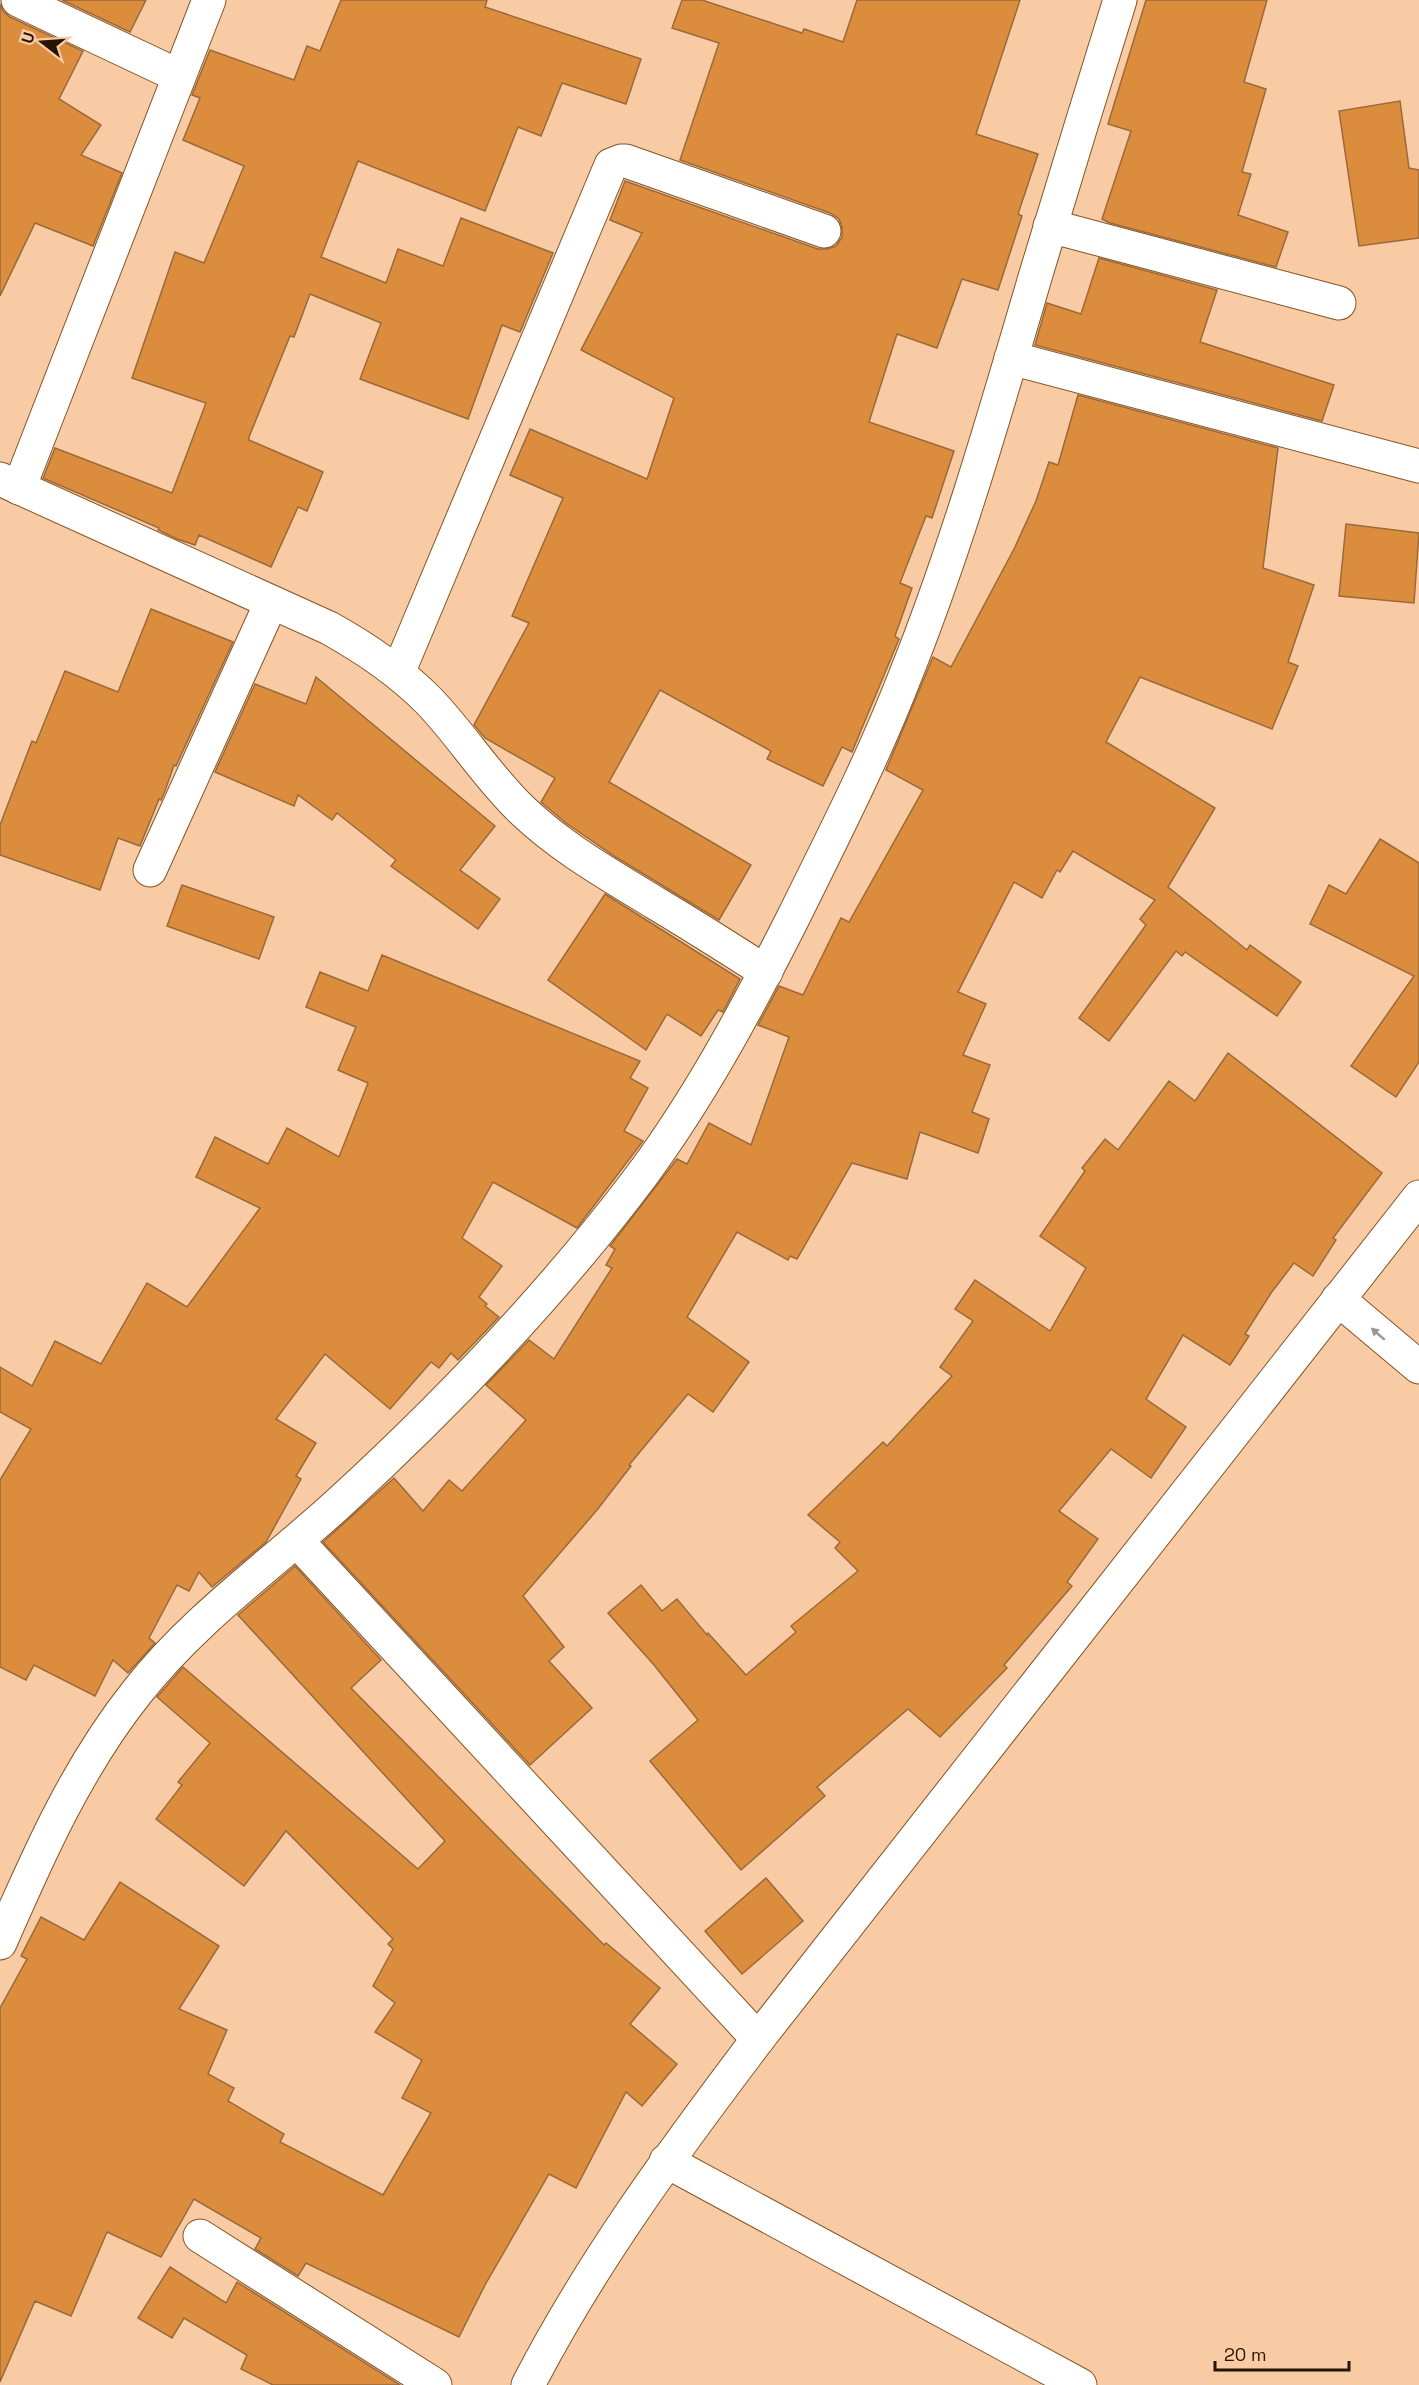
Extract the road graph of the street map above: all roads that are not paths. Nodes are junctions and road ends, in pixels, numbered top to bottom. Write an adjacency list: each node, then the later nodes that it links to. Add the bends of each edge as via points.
1 (18, 0): 4 (street)
2 (209, 0): 4 (street)
3 (1120, 0): 5 (street)
4 (180, 76): 10 (street)
5 (1050, 226): 7 (street); 8 (street)
6 (824, 231): 12 (street, via 626,161 611,165)
7 (1339, 303)
8 (1011, 358): 9 (street); 14 (street, via 947,564 905,678 864,774)
9 (1419, 466)
10 (9, 483): 11 (street)
11 (271, 603): 12 (street, via 329,628); 13 (street)
12 (398, 673): 14 (street, via 429,701 489,776 549,833 579,857)
13 (150, 870)
14 (766, 972): 18 (street, via 724,1051 647,1168 599,1231 486,1360)
15 (1419, 1197): 16 (street)
16 (1338, 1299): 17 (street, one-way to 16); 20 (street)
17 (1419, 1367)
18 (297, 1541): 19 (street, via 185,1638 135,1693 93,1755 42,1847); 20 (street)
19 (0, 1943)
20 (758, 2039): 21 (street)
21 (666, 2161): 24 (street, via 595,2269); 25 (street)
22 (200, 2236): 23 (street)
23 (435, 2385)
24 (528, 2385)
25 (1080, 2385)

